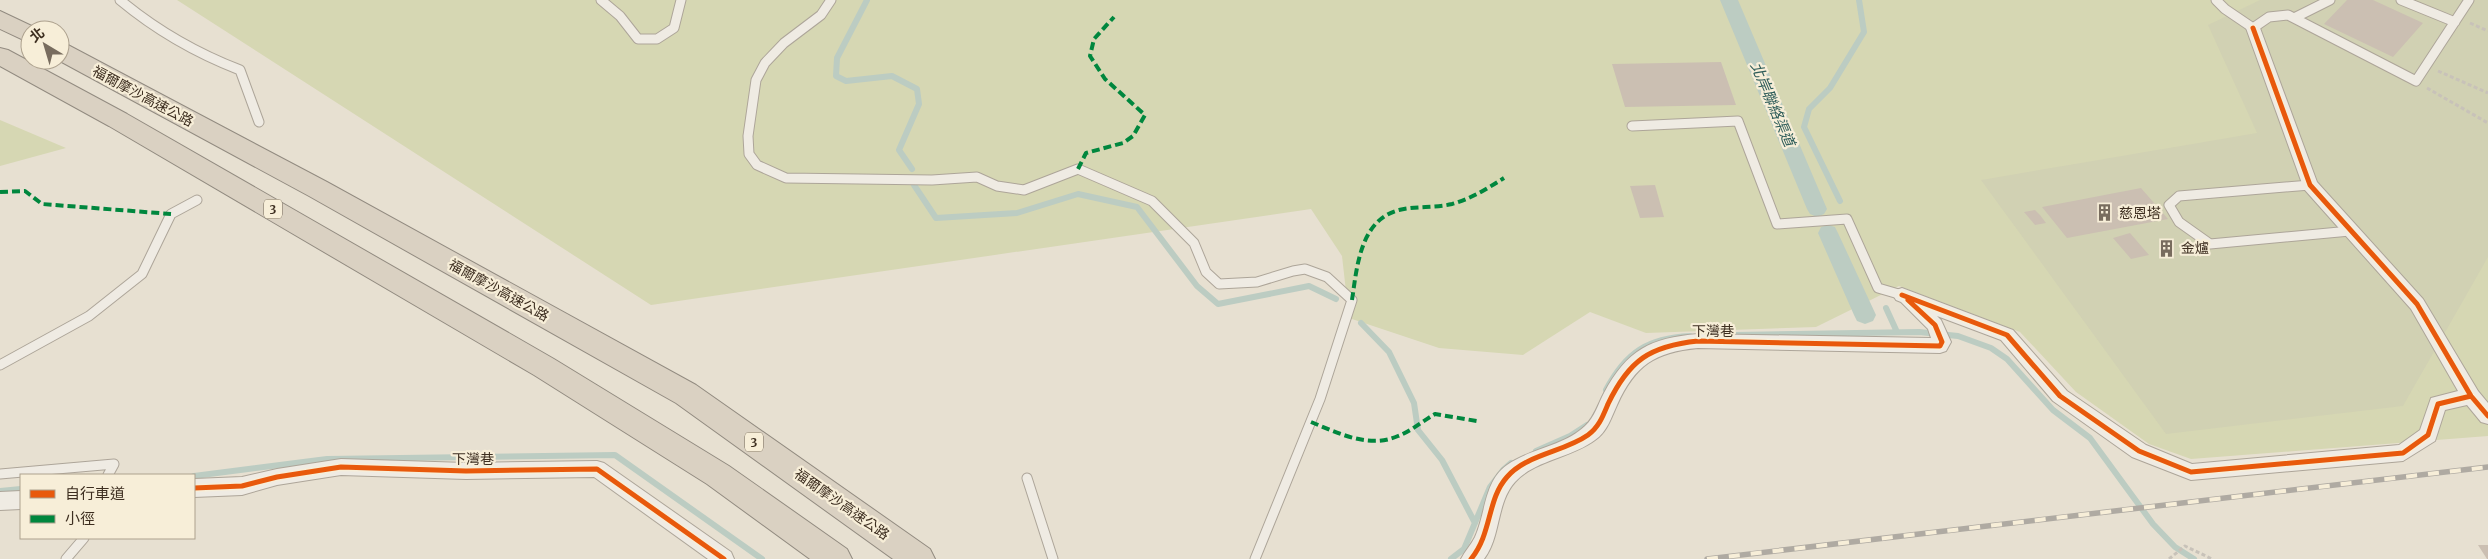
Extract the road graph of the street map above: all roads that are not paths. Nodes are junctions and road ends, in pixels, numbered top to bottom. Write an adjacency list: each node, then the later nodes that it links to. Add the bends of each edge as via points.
1 (120, 0): 16 (lane, via 134,13 204,56 240,70)
2 (601, 0): 3 (lane, via 620,16 638,39 657,39 674,28)
3 (682, 0)
4 (831, 0): 38 (lane, via 821,15 784,43 765,63 756,80 748,136 749,154 757,166 786,178 914,180 976,176 997,186 1024,190 1078,169 1152,201 1194,243 1206,272 1219,284 1239,285 1270,280 1296,270 1317,272 1336,282 1352,300 1315,413)
5 (2216, 0): 12 (lane)
6 (2330, 0): 9 (lane)
7 (2401, 0): 11 (lane)
8 (2469, 0): 11 (lane)
9 (2294, 18): 11 (lane, via 2416,81); 12 (lane, via 2274,14 2261,19)
10 (0, 19): 13 (highway)
11 (2455, 22)
12 (2253, 28): 18 (street)
13 (20, 30)
14 (0, 56): 35 (highway, 3, via 126,125 544,367 718,475)
15 (70, 56): 36 (highway, 福爾摩沙高速公路 / 3, via 318,189 686,394)
16 (259, 122)
17 (1632, 126): 21 (lane, via 1738,121 1777,224 1847,220 1878,288)
18 (2310, 185): 20 (street); 20 (lane, via 2178,196 2169,205 2179,222 2210,244)
19 (196, 200): 22 (lane, via 171,214 142,274 89,316)
20 (2350, 231): 23 (street, via 2417,304)
21 (1902, 295): 23 (street, via 2007,335 2060,396 2139,451 2191,472 2403,453 2428,435 2438,404); 32 (street, 下灣巷, via 1935,324 1942,342 1935,347 1698,341 1677,342 1641,356 1627,370 1602,420 1590,433 1576,443 1509,474 1502,483)
22 (0, 365)
23 (2471, 396): 24 (street)
24 (2488, 416)
25 (0, 474): 26 (lane, via 114,464)
26 (109, 474)
27 (1027, 478): 37 (lane)
28 (195, 488): 34 (street, 下灣巷, via 242,486 341,467 466,471 597,469)
29 (20, 500): 30 (street)
30 (0, 501)
31 (83, 539): 33 (lane)
32 (1476, 553)
33 (66, 559)
34 (724, 559)
35 (836, 559)
36 (918, 559)
37 (1053, 559)
38 (1255, 559)

